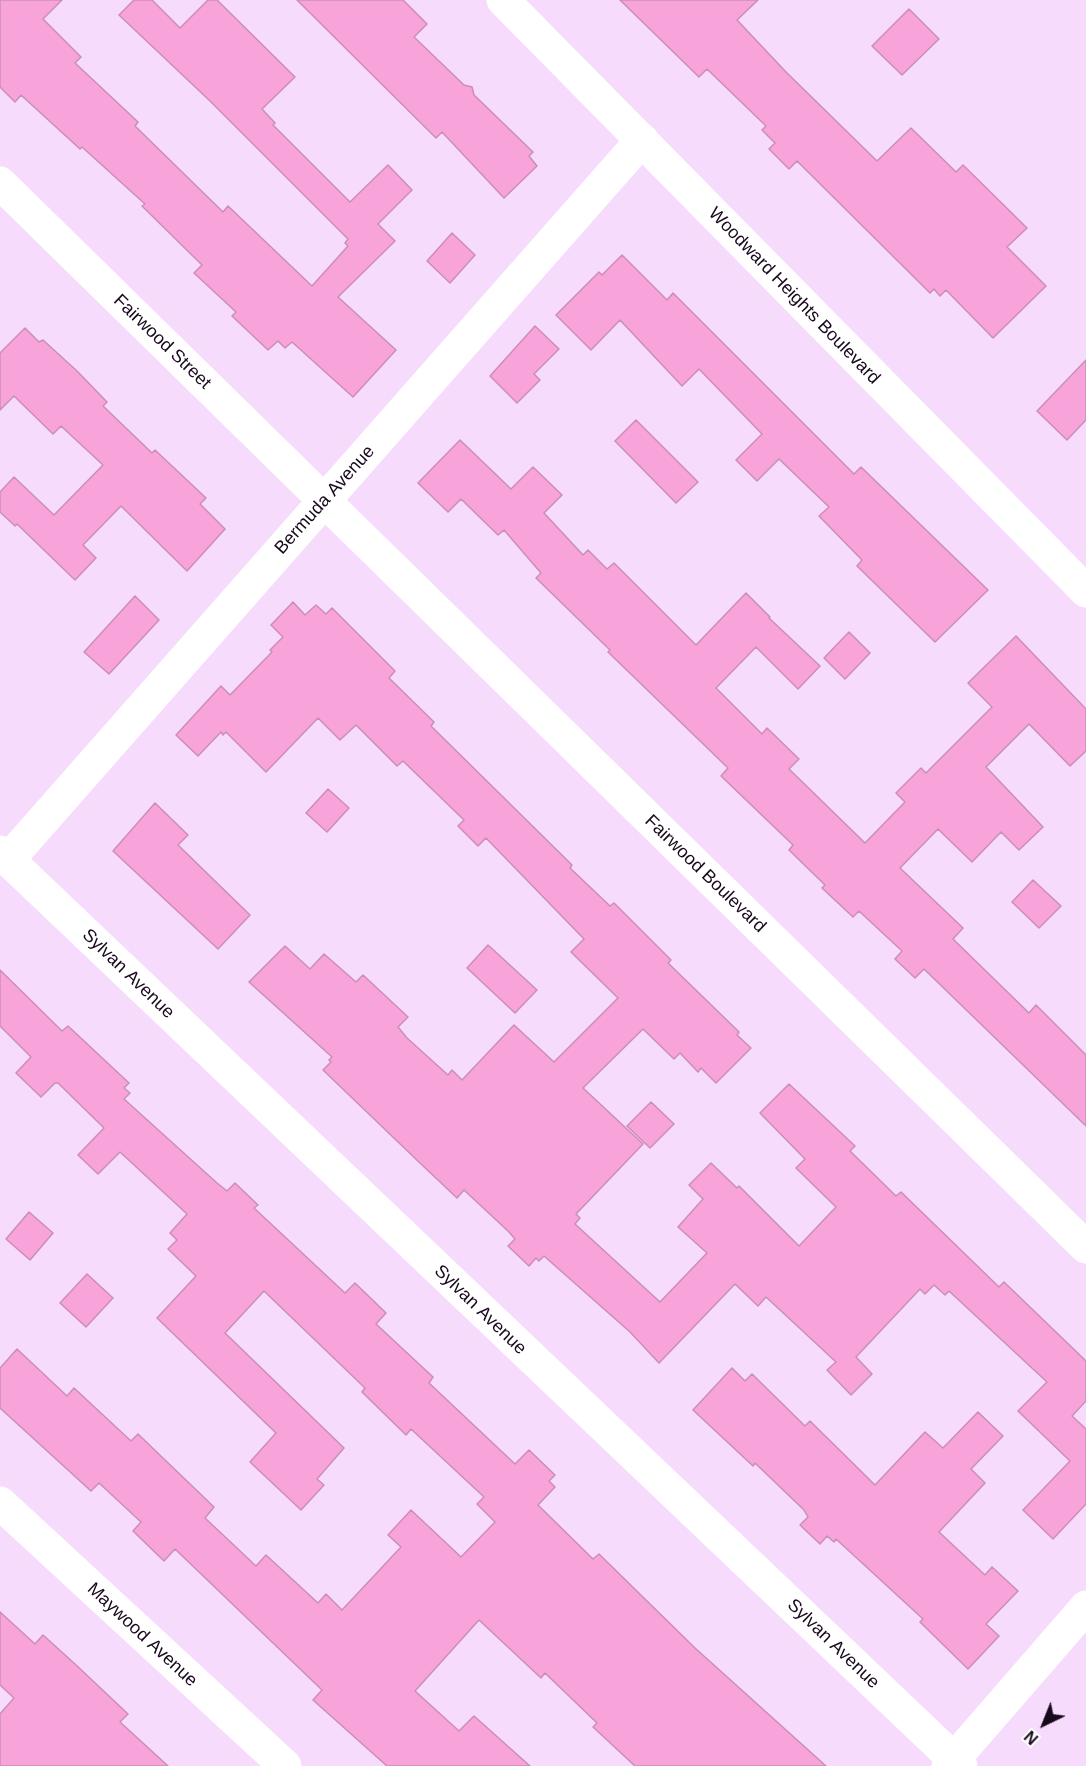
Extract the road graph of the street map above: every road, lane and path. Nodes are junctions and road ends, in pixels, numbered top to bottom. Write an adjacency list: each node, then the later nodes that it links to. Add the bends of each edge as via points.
1 (503, 0): 2 (street, Woodward Heights Boulevard)
2 (642, 140): 4 (street, Bermuda Avenue); 5 (street, Woodward Heights Boulevard)
3 (0, 183): 4 (street, Fairwood Street)
4 (324, 501): 6 (street, Bermuda Avenue); 7 (street, Fairwood Boulevard)
5 (1086, 591)
6 (4, 856): 10 (street, Sylvan Avenue)
7 (1086, 1247)
8 (0, 1503): 11 (street, Maywood Avenue)
9 (1086, 1607): 10 (street)
10 (955, 1764)
11 (285, 1766)

